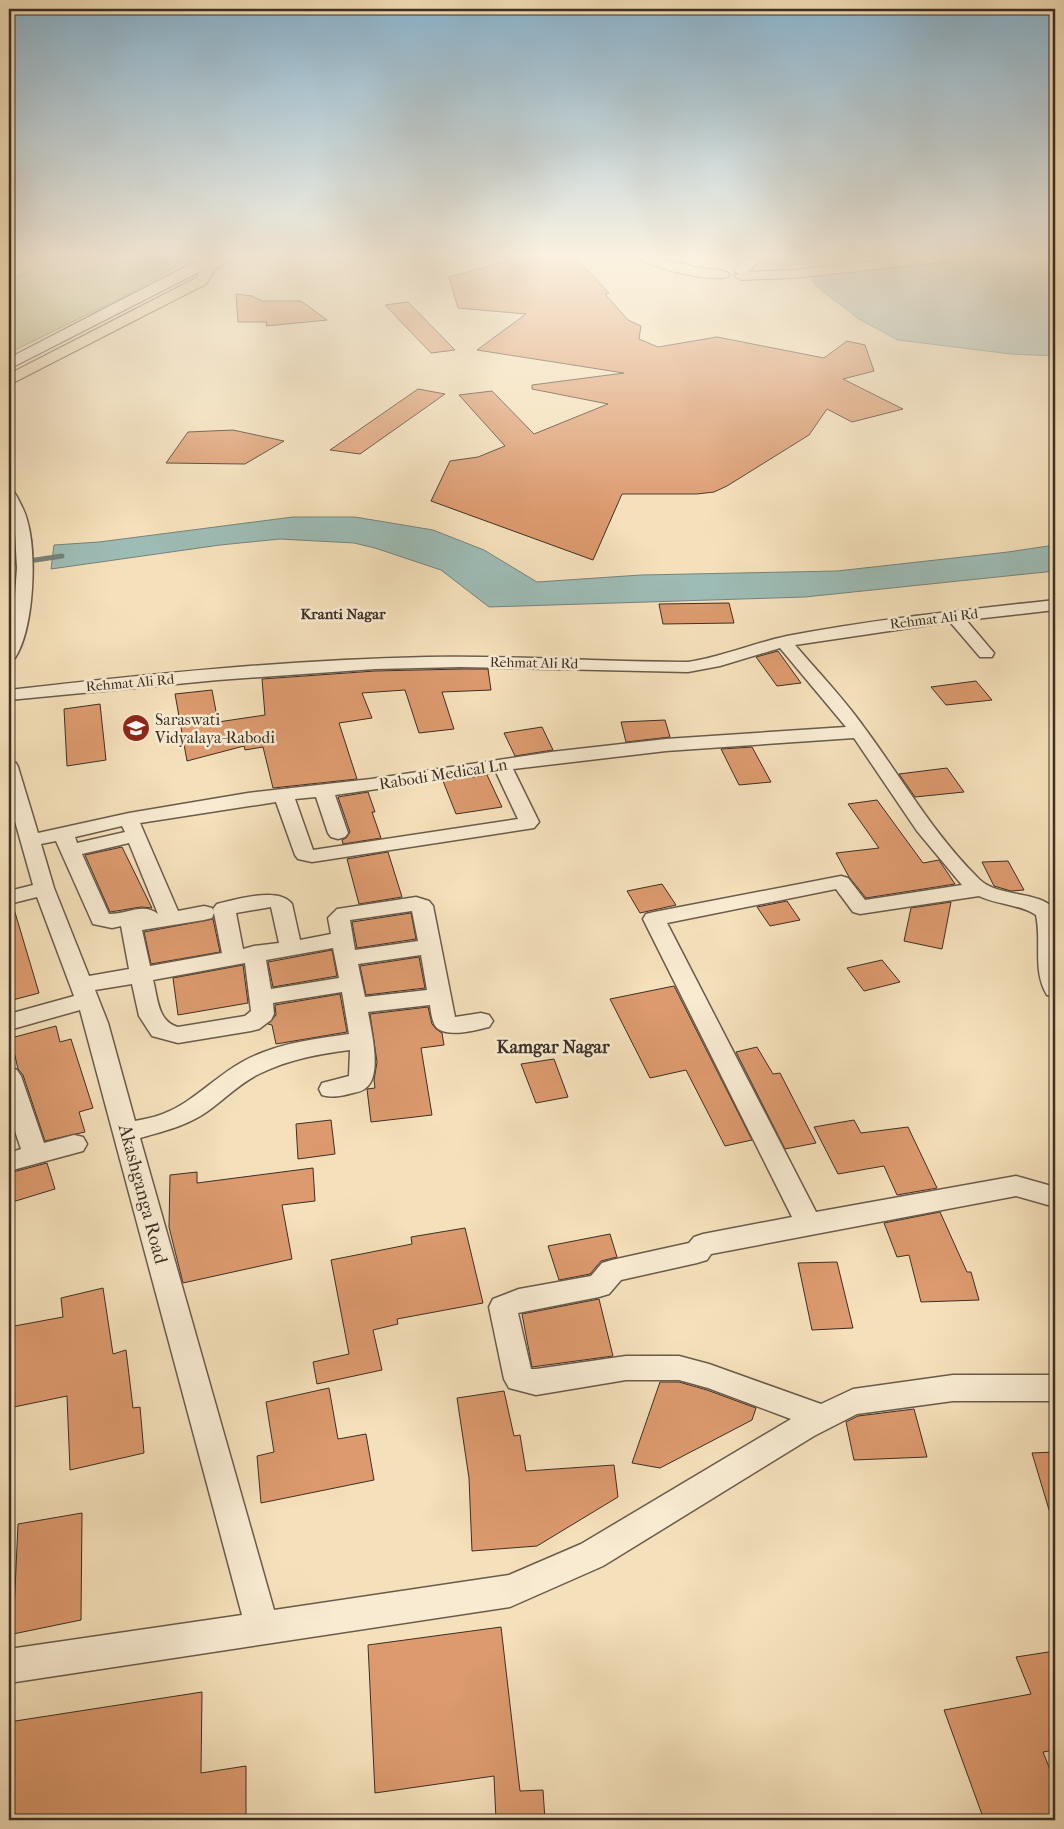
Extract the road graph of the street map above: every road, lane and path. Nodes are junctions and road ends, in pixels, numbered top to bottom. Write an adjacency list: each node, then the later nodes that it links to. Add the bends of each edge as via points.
1 (44, 341): 5 (main road)
2 (53, 341): 6 (main road)
3 (63, 341): 7 (main road)
4 (76, 341): 8 (main road)
5 (9, 359)
6 (9, 364)
7 (9, 370)
8 (9, 380)
9 (9, 495): 14 (street, via 21,521 25,581 21,619 14,648)
10 (1055, 605): 11 (street, Rehmat Ali Rd)
11 (954, 616): 12 (street, Rehmat Ali Rd); 13 (street)
12 (784, 642): 15 (street, Rehmat Ali Rd, via 688,667 458,662 324,665); 16 (street)
13 (986, 652)
14 (9, 654)
15 (9, 695)
16 (859, 732): 17 (street, Rabodi Medical Ln, via 666,745); 26 (street, via 924,827 972,885)
17 (502, 765): 19 (street, Rabodi Medical Ln, via 374,792); 20 (street, via 529,822 527,824 312,856 305,855)
18 (10, 773): 23 (street, Akashganga Road)
19 (324, 791): 20 (street, Rabodi Medical Ln); 22 (street)
20 (284, 796): 21 (street, Rabodi Medical Ln, via 248,799)
21 (132, 828): 24 (street, Rabodi Medical Ln); 30 (street)
22 (338, 832)
23 (31, 840): 24 (street); 25 (street, Akashganga Road)
24 (67, 842): 30 (street, via 101,919 112,921)
25 (44, 888): 27 (street); 38 (street, Akashganga Road)
26 (981, 889): 28 (street); 52 (street, via 860,907 841,882 654,919)
27 (9, 898)
28 (1050, 912): 37 (street, via 1048,954)
29 (204, 913): 30 (street)
30 (168, 914): 35 (street, via 131,927)
31 (430, 947): 33 (street); 33 (street, via 422,906 416,904 345,914 339,918); 39 (street)
32 (291, 948): 33 (street, via 337,940); 34 (street); 34 (street, via 281,904 272,900 224,909)
33 (345, 951): 36 (street)
34 (244, 955): 35 (street); 40 (street)
35 (141, 973): 38 (street); 40 (street, via 150,1016 160,1030 178,1034 251,1023 262,1014)
36 (351, 983): 40 (street); 41 (street)
37 (1055, 990)
38 (85, 992): 43 (street); 47 (street, Akashganga Road)
39 (440, 996): 41 (street); 42 (street, via 445,1022 452,1025)
40 (260, 998)
41 (355, 1006): 44 (street)
42 (482, 1021)
43 (9, 1022)
44 (362, 1040): 46 (street, via 361,1078 355,1084); 47 (street, via 299,1049 252,1067 223,1085 199,1106 173,1120)
45 (9, 1076): 49 (street)
46 (331, 1089)
47 (126, 1133): 55 (street, Akashganga Road)
48 (74, 1144): 49 (street)
49 (35, 1154): 50 (street)
50 (9, 1162)
51 (1055, 1197): 52 (street, via 1016,1186)
52 (809, 1224): 54 (street, via 704,1245 697,1252 612,1271 599,1286 519,1300 503,1307 519,1379 536,1382 626,1368 679,1368)
53 (1055, 1388): 54 (street, via 953,1388 853,1402)
54 (822, 1417): 55 (street, via 592,1555 510,1591)
55 (262, 1626): 56 (street)
56 (9, 1666)

